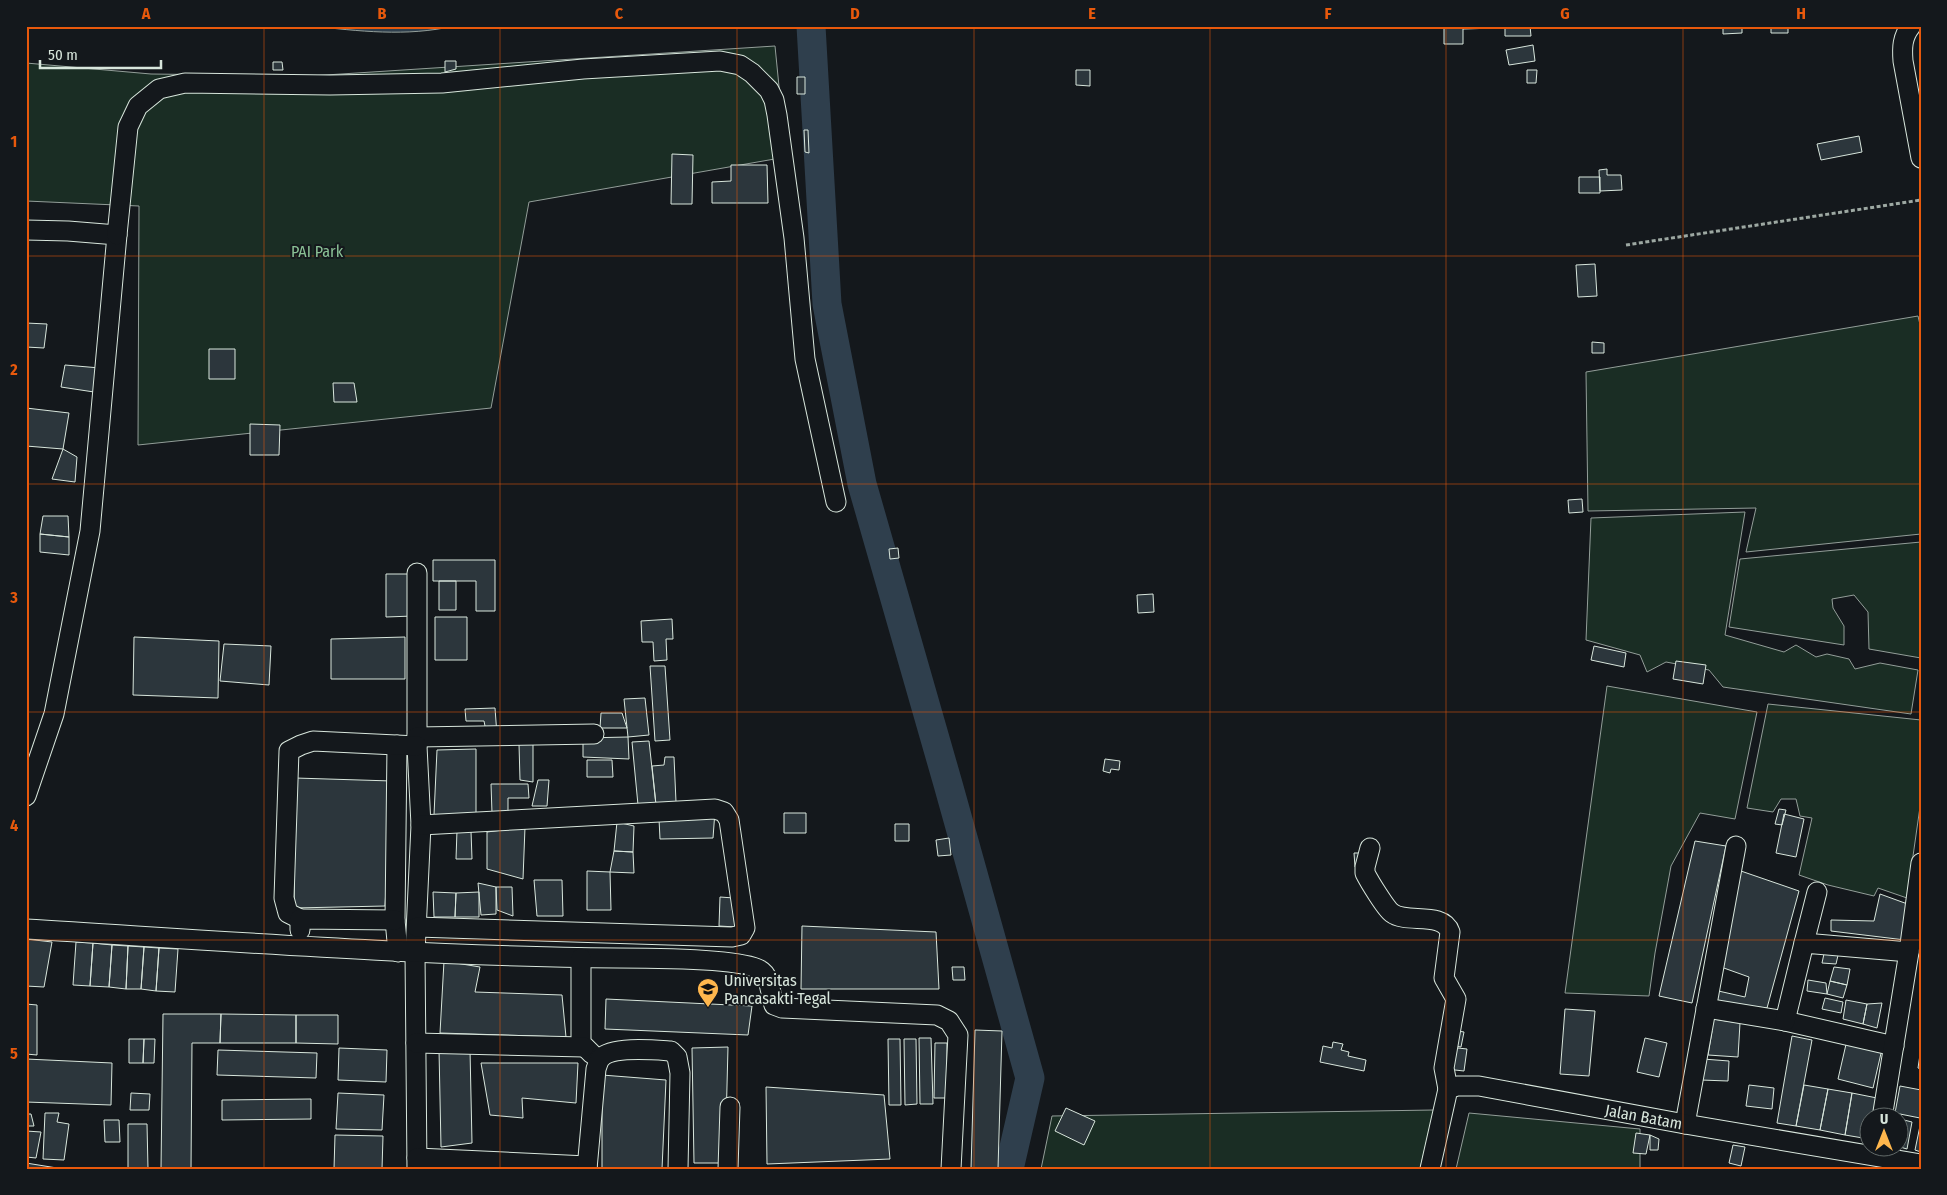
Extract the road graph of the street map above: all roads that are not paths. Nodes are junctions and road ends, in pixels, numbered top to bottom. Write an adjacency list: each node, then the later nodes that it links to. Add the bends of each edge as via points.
1 (1911, 26): 2 (street, via 1902,46 1903,61)
2 (1921, 158)
3 (26, 230): 4 (street)
4 (117, 235): 5 (street, via 128,128 138,106 159,89 185,83 442,83 704,60 740,65 769,90 774,100 794,238 805,359); 10 (street, via 90,531 54,714)
5 (836, 502)
6 (417, 573): 8 (street)
7 (594, 734): 8 (street)
8 (417, 742): 9 (street); 11 (street)
9 (397, 745): 16 (street, via 313,741 290,751 284,898 288,913); 17 (street)
10 (26, 796)
11 (421, 825): 18 (street); 18 (street, via 715,809 724,812 729,820 744,928 741,935 732,937)
12 (1736, 846): 26 (street)
13 (1370, 848): 32 (street, via 1365,873 1390,911 1396,915 1441,922 1450,932 1444,978 1456,999 1444,1068)
14 (1921, 863): 20 (street)
15 (1817, 892): 21 (street)
16 (300, 919): 17 (street); 22 (street)
17 (395, 920): 24 (street)
18 (416, 927): 24 (street)
19 (26, 929): 22 (street)
20 (1916, 933): 23 (street)
21 (1804, 943): 23 (street); 27 (street)
22 (300, 946): 24 (street)
23 (1909, 952): 29 (street)
24 (406, 953): 25 (street); 28 (street)
25 (581, 958): 30 (street, via 580,1028); 43 (street, via 739,963 761,970 767,978 774,1005 782,1008 937,1015 949,1021 958,1035)
26 (1706, 1008): 27 (street); 35 (street)
27 (1785, 1022): 29 (street)
28 (416, 1044): 30 (street); 38 (street)
29 (1894, 1046): 34 (street)
30 (584, 1047): 31 (street)
31 (601, 1058): 40 (street, via 596,1069); 41 (street, via 609,1053 638,1049 671,1051 676,1058 680,1072)
32 (1448, 1089): 35 (street, Jalan Batam, via 1479,1086); 44 (street)
33 (730, 1108): 42 (street)
34 (1884, 1108)
35 (1684, 1124): 36 (street, Jalan Batam)
36 (1860, 1149)
37 (1900, 1158): 39 (street, Jalan Batam)
38 (417, 1164): 40 (street)
39 (1921, 1164)
40 (587, 1167)
41 (678, 1169)
42 (728, 1169)
43 (951, 1169)
44 (1430, 1169)

